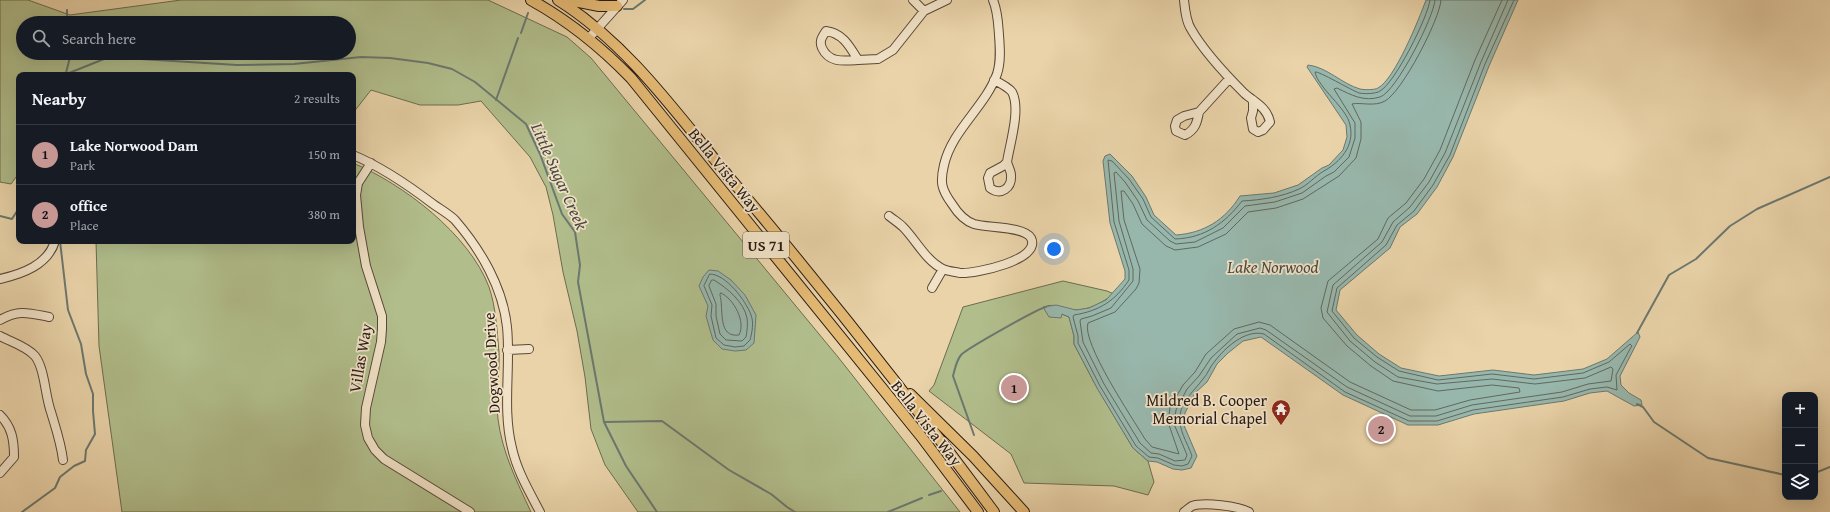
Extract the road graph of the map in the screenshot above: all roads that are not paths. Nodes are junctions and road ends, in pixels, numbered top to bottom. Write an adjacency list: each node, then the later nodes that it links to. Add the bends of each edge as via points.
1 (531, 0): 11 (main road, Bella Vista Way / US 71)
2 (558, 0): 10 (main road, Bella Vista Way / US 71)
3 (569, 0): 8 (main road, via 599,6)
4 (913, 0): 9 (street)
5 (947, 0): 9 (street)
6 (993, 0): 14 (street, via 998,14 1000,48)
7 (1184, 0): 13 (street, via 1191,29)
8 (620, 3): 10 (street)
9 (924, 11): 12 (street, via 894,50 878,59)
10 (597, 29): 11 (street); 30 (main road, Bella Vista Way / US 71, via 633,62 759,212)
11 (589, 38): 37 (main road, Bella Vista Way / US 71, via 635,84 920,435)
12 (858, 60): 12 (street, via 841,36 826,31 820,44 824,54 840,61)
13 (1229, 78): 15 (street); 16 (street)
14 (994, 80): 18 (street, via 1011,91 1016,101); 22 (street, via 953,141 946,157 941,181 948,199 958,213 972,224 1026,233 1033,243 1032,249 1015,260 990,269 960,273)
15 (1253, 100)
16 (1199, 112)
17 (356, 156): 19 (street, Dogwood Drive)
18 (1007, 162)
19 (371, 163): 29 (street, Dogwood Drive, via 454,219 476,248 492,278 503,307 507,328); 35 (street, Villas Way, via 358,184 356,195 366,266 382,316 381,342 366,408 365,425 368,438 384,459)
20 (889, 216): 22 (street, via 903,226 933,262)
21 (54, 244): 23 (street, via 42,261 22,272)
22 (943, 269): 24 (street)
23 (0, 279)
24 (932, 288)
25 (49, 317): 26 (street, via 22,312)
26 (0, 320)
27 (0, 336): 32 (street, via 26,349 40,365 61,443)
28 (529, 349): 29 (street)
29 (507, 350): 36 (street, Dogwood Drive, via 508,428 512,448 521,474)
30 (883, 367): 38 (main road, Bella Vista Way / US 71); 39 (main road, via 973,456)
31 (0, 415): 33 (street, via 11,428 14,442 14,457)
32 (63, 460)
33 (0, 473)
34 (1194, 509): 40 (street); 41 (street, via 1226,505)
35 (470, 512)
36 (540, 512)
37 (978, 512)
38 (994, 512)
39 (1024, 512)
40 (1184, 512)
41 (1249, 512)

